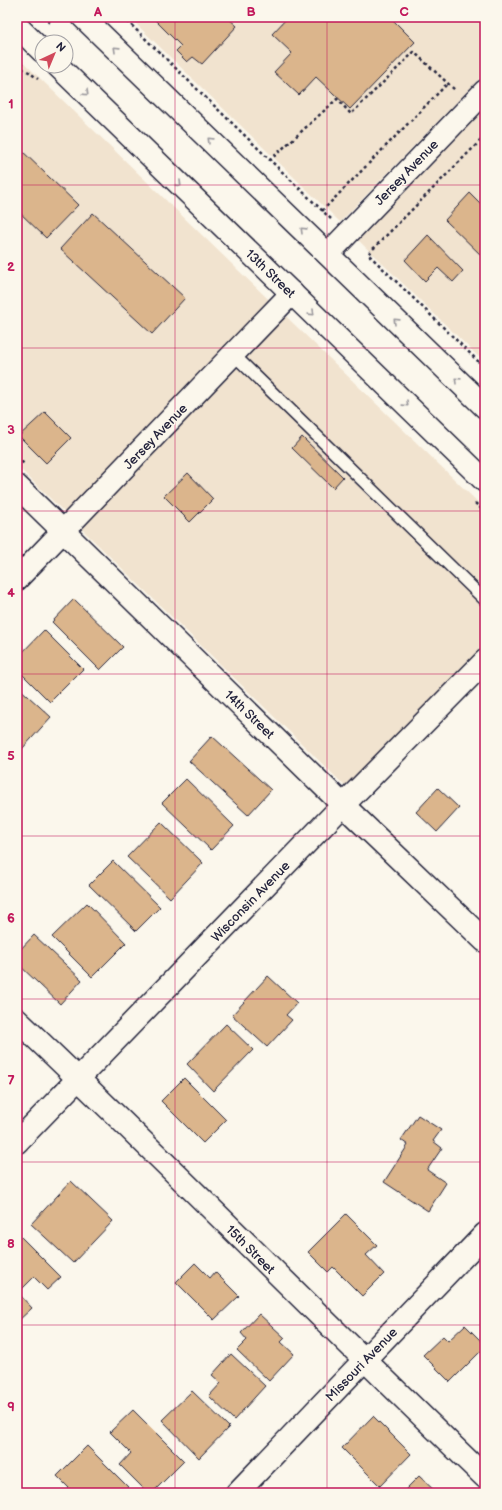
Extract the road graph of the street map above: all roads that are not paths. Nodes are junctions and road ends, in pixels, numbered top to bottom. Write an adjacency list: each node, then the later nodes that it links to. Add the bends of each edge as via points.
1 (83, 17): 6 (main road, one-way to 1)
2 (17, 26): 3 (main road)
3 (34, 43)
4 (66, 74): 7 (main road, 13th Street, one-way to 7)
5 (485, 91): 6 (main road, Jersey Avenue)
6 (328, 254): 9 (main road, one-way to 6)
7 (292, 293): 8 (main road, Jersey Avenue); 10 (main road, 13th Street, one-way to 10)
8 (233, 354): 12 (main road, Jersey Avenue); 14 (lane)
9 (485, 407)
10 (485, 481)
11 (17, 486): 12 (main road, 14th Street)
12 (63, 532): 13 (main road, Jersey Avenue); 16 (main road, 14th Street)
13 (17, 579)
14 (485, 600)
15 (485, 661): 16 (main road, Wisconsin Avenue)
16 (344, 805): 17 (main road, 14th Street); 19 (main road, Wisconsin Avenue)
17 (485, 941)
18 (17, 1020): 19 (main road, 15th Street)
19 (79, 1079): 20 (main road, Wisconsin Avenue); 22 (main road, 15th Street)
20 (17, 1142)
21 (485, 1234): 22 (main road, Missouri Avenue)
22 (364, 1360): 23 (main road, 15th Street); 24 (main road, Missouri Avenue)
23 (485, 1477)
24 (237, 1493)

